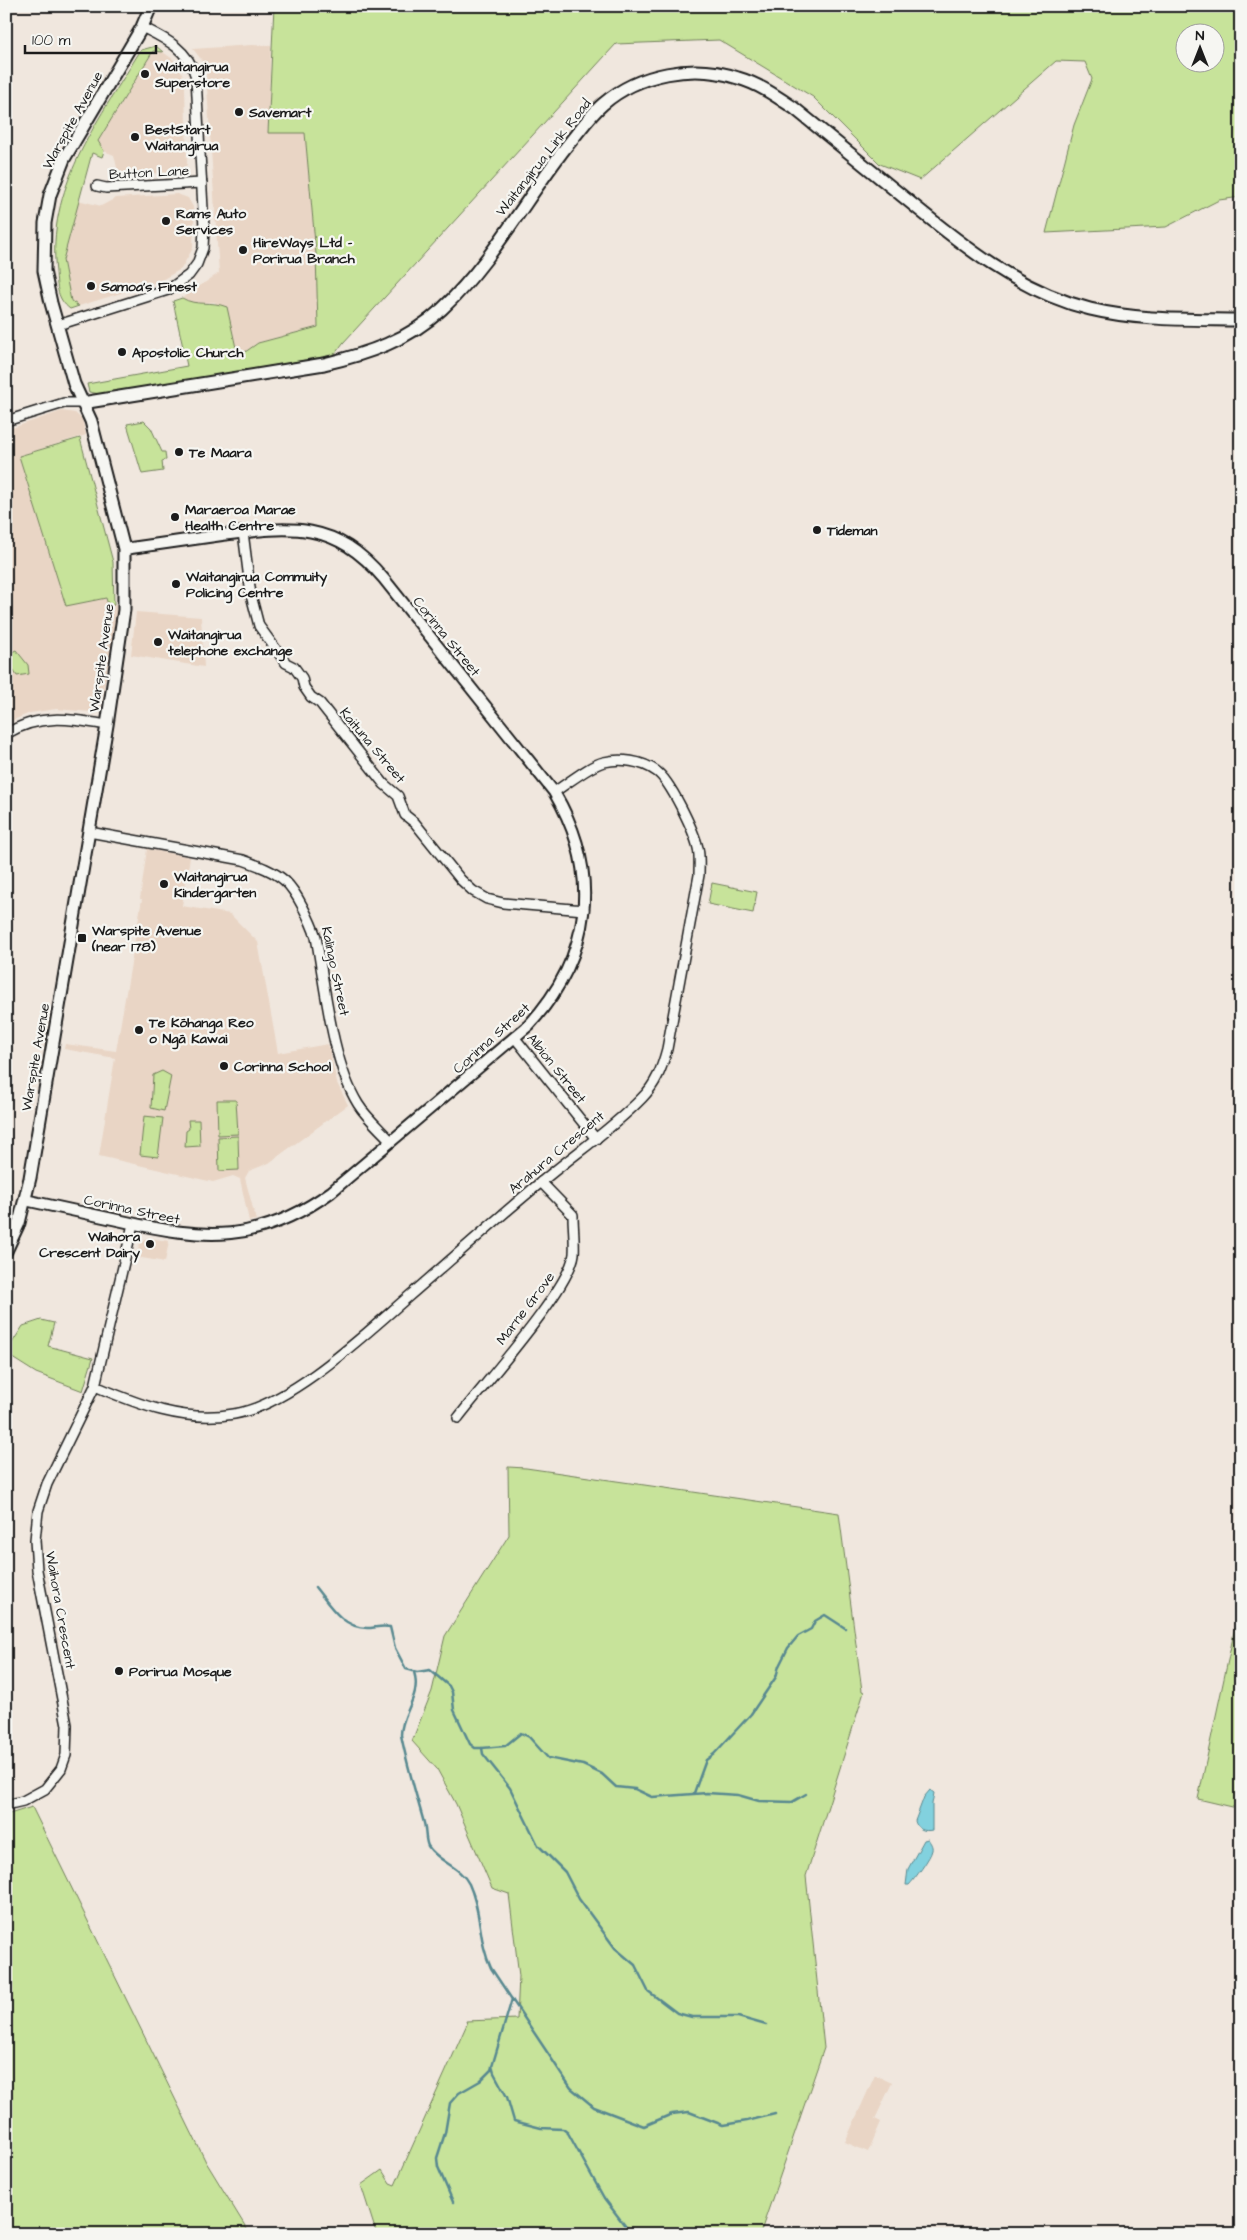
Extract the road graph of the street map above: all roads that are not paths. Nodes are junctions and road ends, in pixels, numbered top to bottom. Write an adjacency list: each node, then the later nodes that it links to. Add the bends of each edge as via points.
1 (151, 6): 2 (main road, Warspite Avenue)
2 (142, 27): 3 (street, via 183,52 194,70); 6 (main road, Warspite Avenue, via 70,148 50,195 43,259)
3 (202, 183): 4 (street, Button Lane); 6 (street, via 203,248 197,264 182,282 157,294)
4 (97, 186)
5 (1241, 320): 7 (main road, Waitangirua Link Road, via 1114,314 1088,309 1036,290 960,243 773,94 739,78 689,71 644,80 603,104 452,299 428,321 394,341 352,358 324,364)
6 (58, 325): 7 (main road, Warspite Avenue)
7 (82, 403): 8 (street, via 64,403); 10 (main road, Warspite Avenue, via 90,421)
8 (6, 421)
9 (243, 532): 10 (street, Corinna Street); 13 (street, Corinna Street, via 281,528 311,531 337,540 362,556); 15 (street, Kaituna Street, via 255,613 266,636 286,663 294,667 311,697 320,703 384,784 398,796 405,815 461,880 473,891 495,901)
10 (124, 549): 11 (main road, Warspite Avenue, via 124,610)
11 (107, 725): 12 (street, via 54,718 25,724); 14 (main road, Warspite Avenue)
12 (6, 734)
13 (554, 792): 15 (street, Corinna Street, via 572,826 581,855); 17 (street, Arahura Crescent, via 602,762 640,763 657,772 670,789 699,850 699,875 660,1073 643,1098)
14 (89, 832): 18 (street, Kalingo Street, via 243,860 286,882 312,923 346,1082 359,1106); 20 (main road, Warspite Avenue)
15 (584, 910): 16 (street, Corinna Street, via 576,947 565,975 542,1011)
16 (515, 1038): 17 (street, Albion Street); 18 (street, Corinna Street)
17 (596, 1139): 19 (street, Arahura Crescent)
18 (391, 1141): 21 (street, Corinna Street, via 313,1205 272,1224 229,1234 200,1235)
19 (541, 1182): 23 (street, Arahura Crescent, via 371,1329 309,1378 276,1398 235,1414 193,1417 149,1408); 24 (street, Marne Grove, via 573,1216 574,1254 552,1299)
20 (25, 1200): 21 (street, Corinna Street); 22 (main road, Warspite Avenue)
21 (133, 1224): 23 (street, Waihora Crescent)
22 (6, 1251)
23 (95, 1386): 25 (street, Waihora Crescent, via 47,1484 38,1510 35,1540 37,1570 67,1725 66,1755 61,1769 45,1789 23,1801)
24 (458, 1418)
25 (6, 1805)

